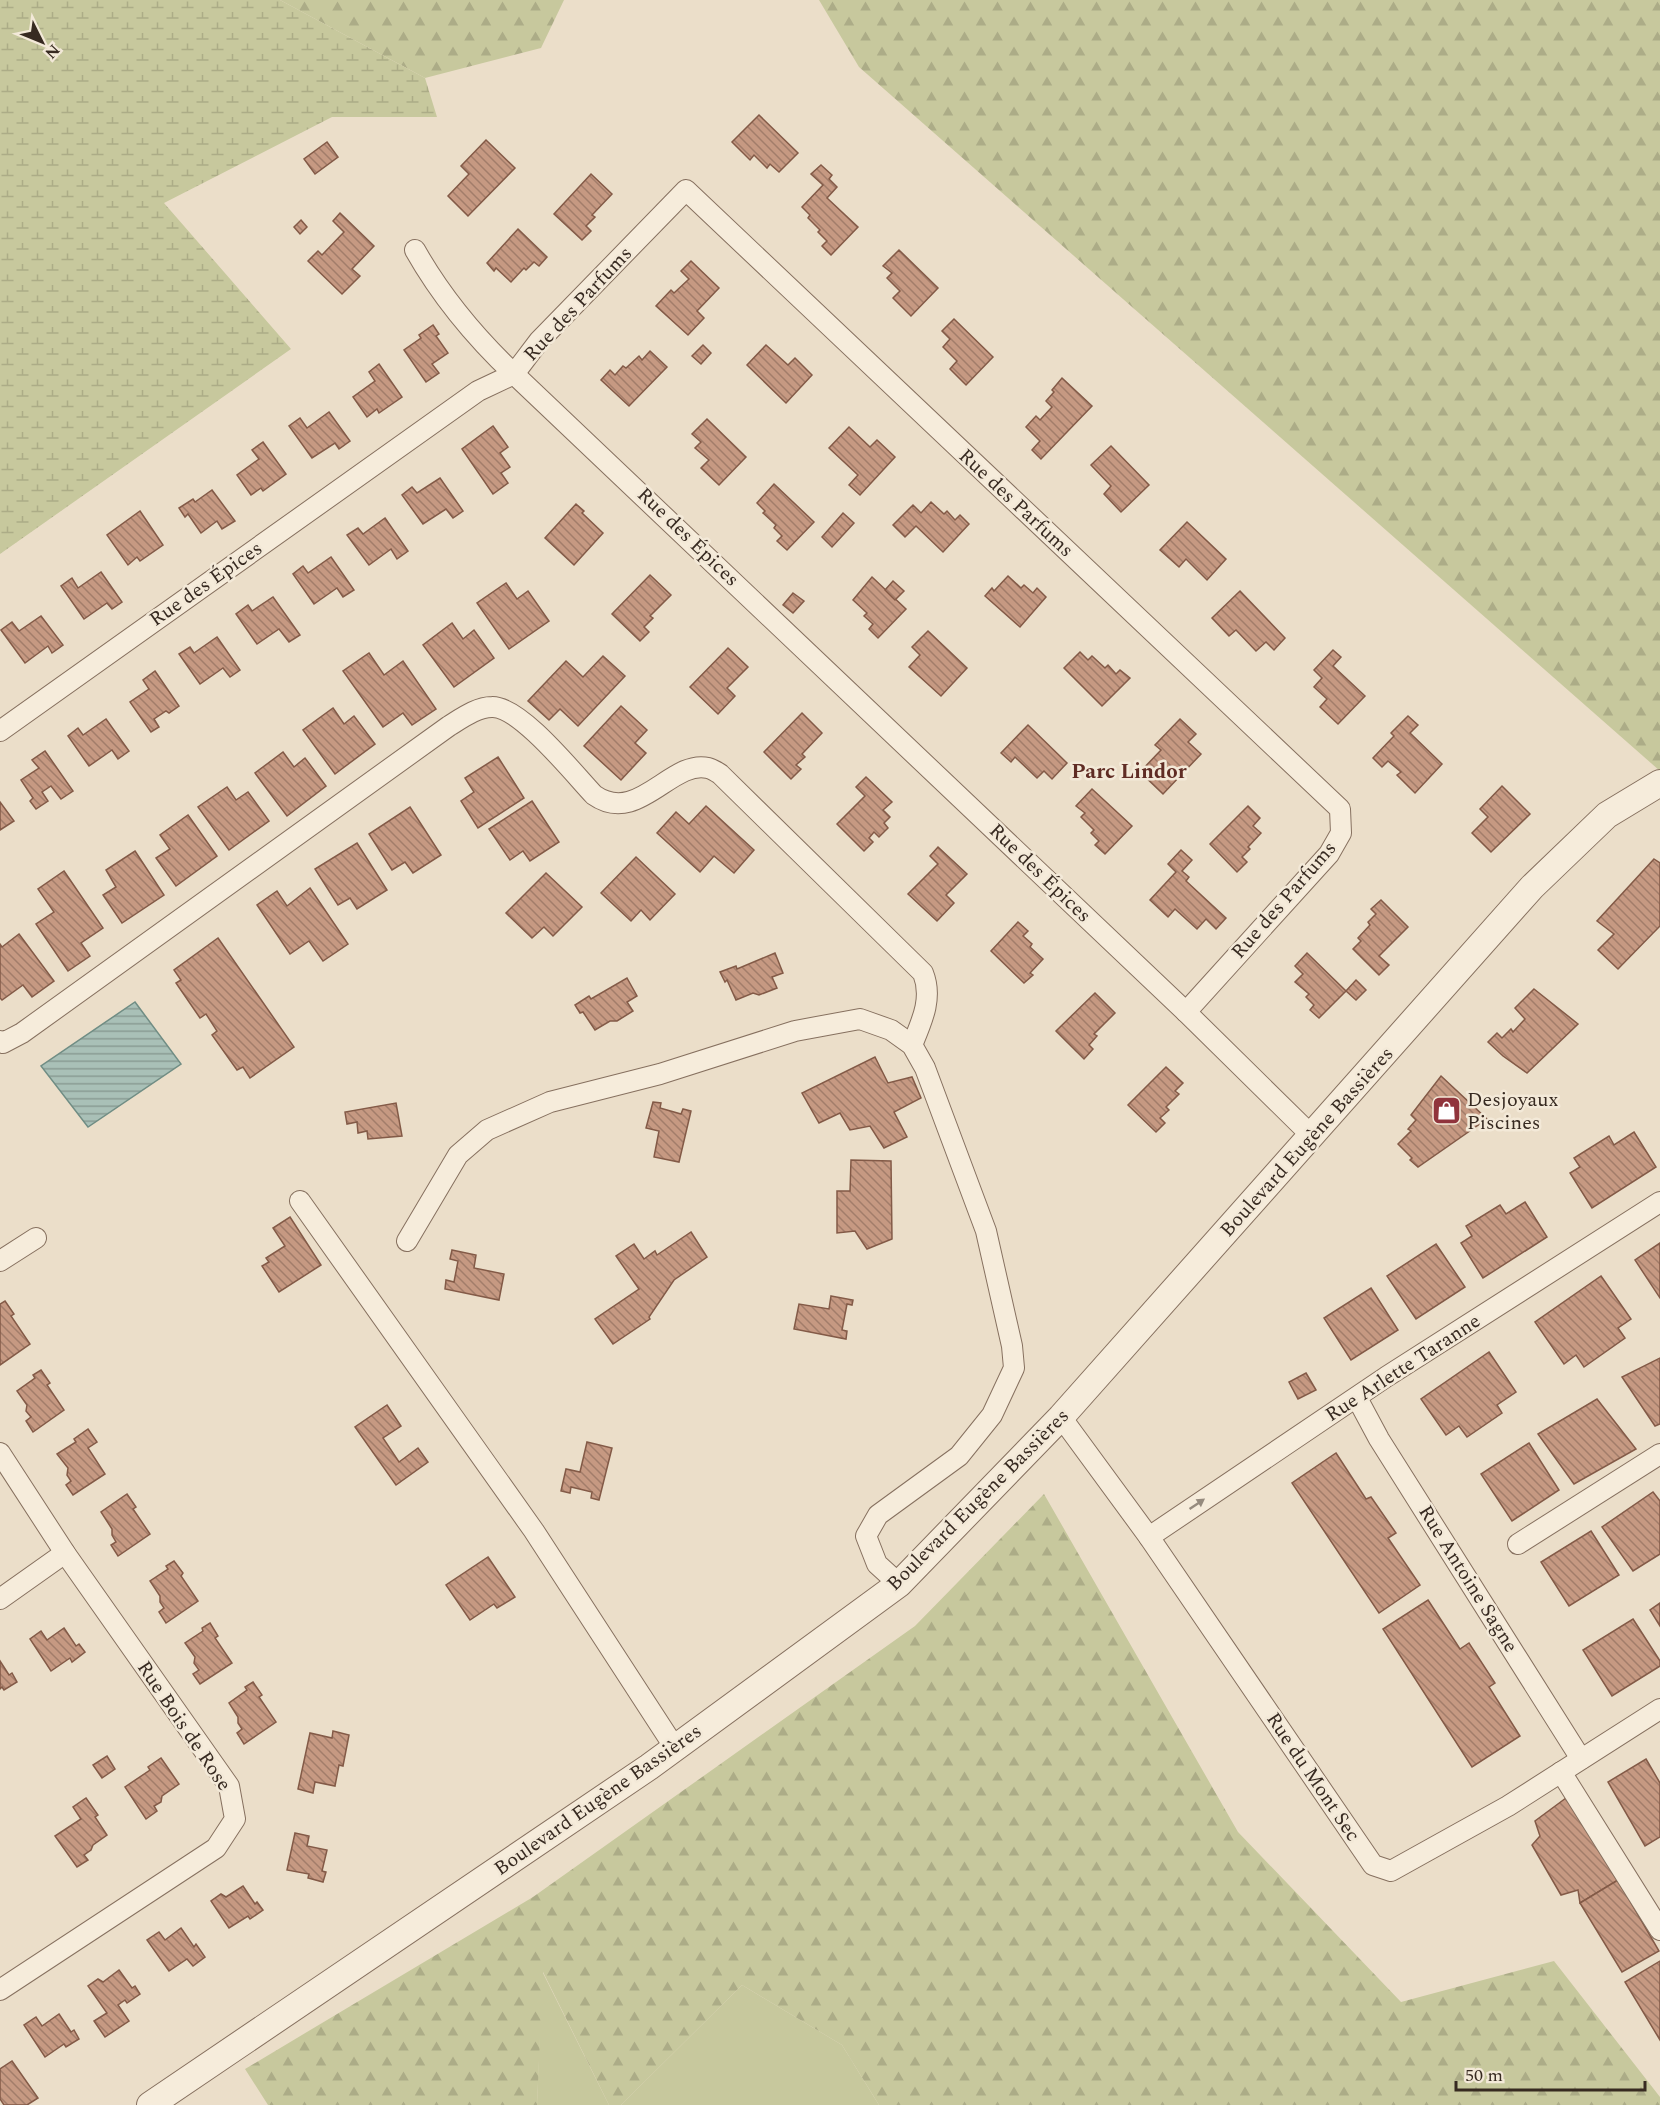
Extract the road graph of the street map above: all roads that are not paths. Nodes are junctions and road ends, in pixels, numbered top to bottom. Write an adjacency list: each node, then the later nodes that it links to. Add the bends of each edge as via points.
1 (415, 250): 2 (street, via 485,347)
2 (514, 374): 3 (street, Rue des Épices, via 478,391); 5 (street, Rue des Épices); 5 (street, Rue des Parfums, via 539,341 686,190 1340,809 1341,833 1329,854)
3 (0, 731)
4 (1660, 783): 8 (street, Boulevard Eugène Bassières, via 1607,815 1532,887)
5 (1186, 1012): 8 (street, Rue des Épices)
6 (0, 1041): 7 (street, via 22,1033 449,726 492,706 522,719 604,802 627,802 698,767 720,774 923,973 929,993)
7 (912, 1045): 12 (street, via 891,1030 860,1019 795,1031 660,1074 550,1102 487,1130 458,1155); 21 (street, via 925,1068 986,1231 1014,1368 992,1415 959,1456 878,1515 866,1536 877,1564)
8 (1312, 1136): 15 (street, Boulevard Eugène Bassières)
9 (300, 1200): 24 (street, via 534,1531)
10 (1660, 1202): 14 (street, Rue Arlette Taranne)
11 (36, 1238): 13 (street)
12 (407, 1241)
13 (0, 1261)
14 (1357, 1398): 18 (street, Rue Arlette Taranne, one-way to 14); 25 (street, Rue Antoine Sagne)
15 (1061, 1417): 18 (street, Rue du Mont Sec); 21 (street, Boulevard Eugène Bassières)
16 (0, 1454): 20 (street, Rue Bois de Rose)
17 (1660, 1454): 19 (street)
18 (1149, 1537): 26 (street, Rue du Mont Sec, via 1373,1865 1391,1871)
19 (1518, 1544)
20 (65, 1553): 22 (street); 28 (street, Rue Bois de Rose, via 229,1786 235,1818 216,1848)
21 (899, 1584): 24 (street, Boulevard Eugène Bassières)
22 (0, 1599)
23 (1660, 1709): 25 (street, Rue du Mont Sec)
24 (675, 1748): 29 (street, Boulevard Eugène Bassières)
25 (1581, 1759): 26 (street, Rue du Mont Sec)
26 (1561, 1772): 27 (street)
27 (1660, 1930)
28 (0, 1990)
29 (150, 2105)

